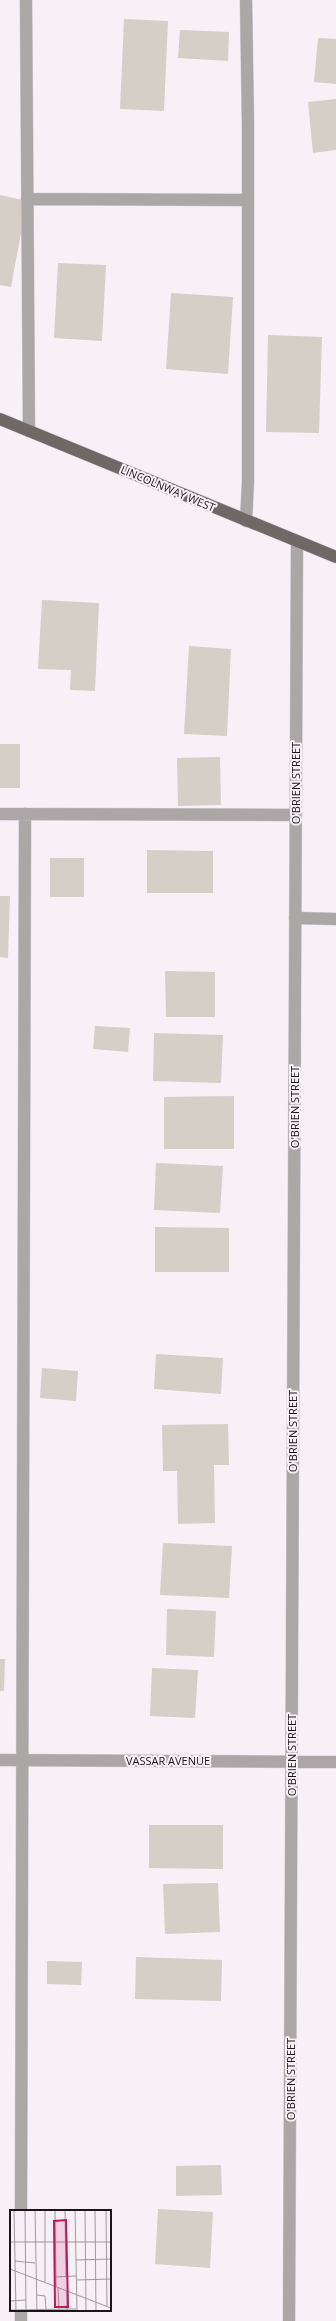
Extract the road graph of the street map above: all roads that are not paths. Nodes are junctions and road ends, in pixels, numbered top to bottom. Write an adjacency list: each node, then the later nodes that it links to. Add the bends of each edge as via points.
1 (26, 0): 3 (street)
2 (246, 0): 4 (street)
3 (27, 199): 4 (street); 6 (street)
4 (248, 200): 7 (street)
5 (0, 418): 6 (main road, LINCOLNWAY WEST)
6 (29, 431): 7 (main road, LINCOLNWAY WEST)
7 (246, 521): 8 (main road, LINCOLNWAY WEST)
8 (297, 542): 9 (main road, LINCOLNWAY WEST); 12 (street, O'BRIEN STREET)
9 (336, 557)
10 (0, 814): 11 (street)
11 (25, 814): 12 (street); 16 (street)
12 (295, 816): 13 (street, O'BRIEN STREET)
13 (295, 918): 14 (street); 17 (street, O'BRIEN STREET)
14 (336, 919)
15 (0, 1760): 16 (street, VASSAR AVENUE)
16 (23, 1760): 17 (street, VASSAR AVENUE); 19 (street)
17 (291, 1760): 18 (street, VASSAR AVENUE); 22 (street, O'BRIEN STREET)
18 (336, 1762)
19 (21, 2210)
20 (21, 2311): 21 (street)
21 (20, 2321)
22 (289, 2321)

